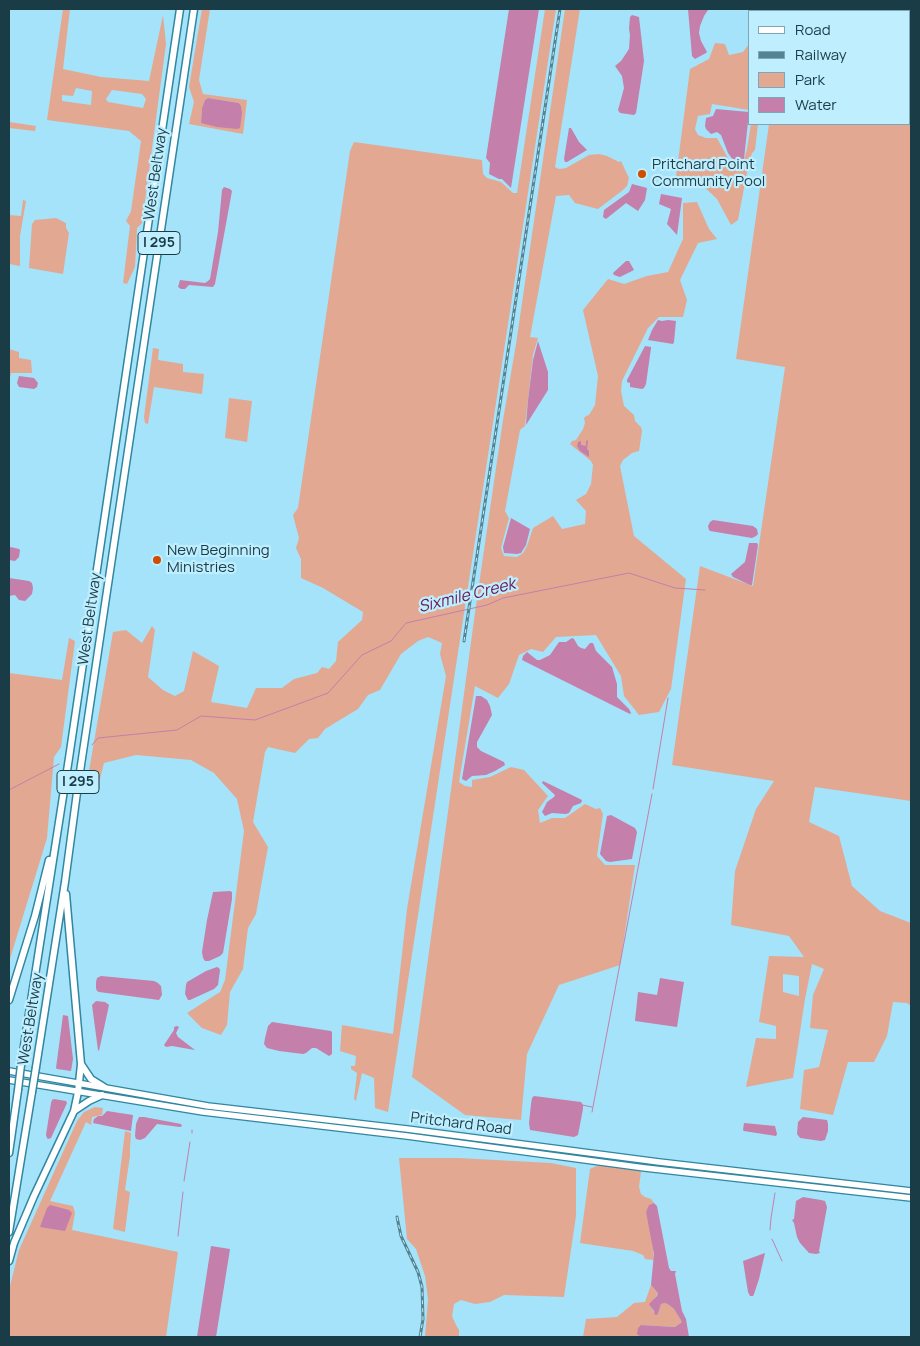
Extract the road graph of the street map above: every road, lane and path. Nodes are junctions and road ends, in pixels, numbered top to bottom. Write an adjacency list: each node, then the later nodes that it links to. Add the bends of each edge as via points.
1 (180, 9): 3 (highway, West Beltway / I 295)
2 (194, 9): 4 (highway, West Beltway / I 295)
3 (59, 823): 5 (highway, via 41,896); 15 (highway, West Beltway / I 295, bridge)
4 (65, 882): 6 (highway); 18 (highway, West Beltway / I 295, bridge)
5 (9, 1000)
6 (81, 1064): 9 (highway); 10 (highway, via 91,1079)
7 (9, 1071): 9 (main road, Pritchard Road)
8 (9, 1080): 11 (main road, Pritchard Road)
9 (79, 1084): 10 (main road, Pritchard Road); 11 (highway)
10 (104, 1087): 14 (main road, Pritchard Road, via 208,1106 377,1126)
11 (78, 1092): 12 (main road, Pritchard Road); 13 (highway)
12 (102, 1095): 13 (highway); 14 (main road, Pritchard Road, via 203,1112 376,1133)
13 (74, 1111): 19 (highway, via 34,1196)
14 (407, 1133): 16 (main road, Pritchard Road); 17 (main road, Pritchard Road, via 645,1168)
15 (9, 1153)
16 (911, 1191)
17 (911, 1198)
18 (9, 1232)
19 (9, 1261)

